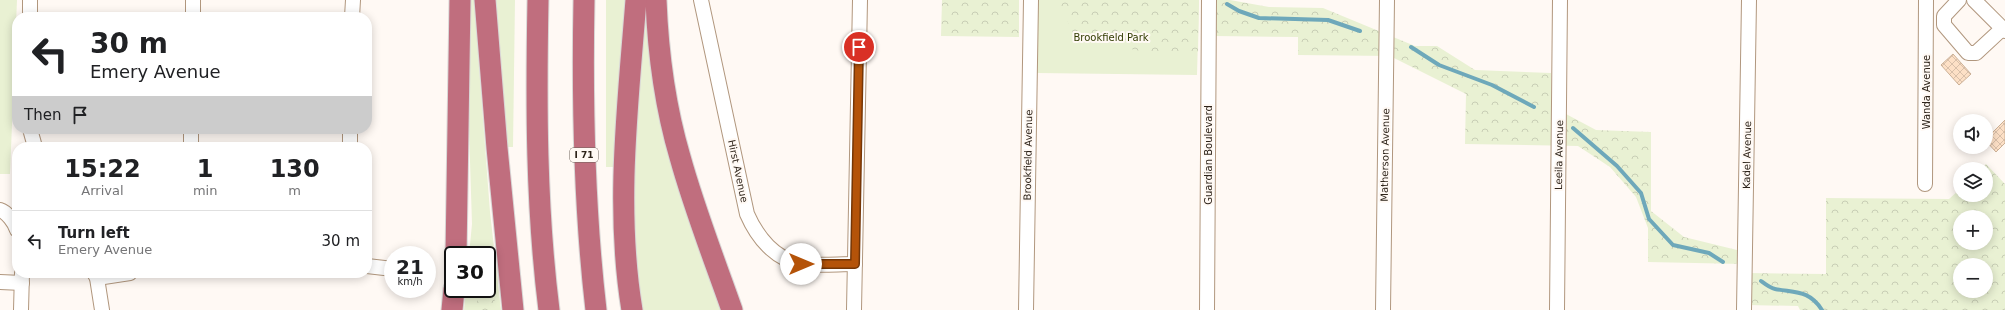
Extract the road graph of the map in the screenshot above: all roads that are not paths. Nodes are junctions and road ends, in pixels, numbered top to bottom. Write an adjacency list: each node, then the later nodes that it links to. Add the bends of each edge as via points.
1 (30, 0): 20 (street)
2 (193, 0): 21 (street)
3 (353, 0): 22 (street)
4 (460, 0): 27 (highway)
5 (485, 0): 38 (highway)
6 (538, 0): 39 (highway, via 540,206)
7 (584, 0): 40 (highway, I 71, via 584,147 587,219)
8 (636, 0): 41 (highway, via 624,164 624,211)
9 (656, 0): 42 (highway, via 668,110 680,157)
10 (701, 0): 28 (street, Hirst Avenue, via 747,214 754,230 768,247 783,257 801,264)
11 (860, 0): 28 (street)
12 (1031, 0): 44 (street, Brookfield Avenue)
13 (1209, 0): 45 (street, Guardian Boulevard)
14 (1387, 0): 46 (street, Matherson Avenue)
15 (1560, 0): 47 (street, Leeila Avenue)
16 (1749, 0): 48 (street, Kadel Avenue)
17 (1926, 0): 24 (street, Wanda Avenue)
18 (1959, 0): 23 (street, via 1944,16 1944,25 1968,53 1976,53)
19 (1974, 0): 23 (street)
20 (30, 12)
21 (193, 12)
22 (352, 12)
23 (2004, 30)
24 (1925, 184)
25 (0, 210): 26 (street)
26 (12, 222)
27 (456, 246)
28 (855, 264): 43 (street)
29 (372, 267): 30 (street)
30 (384, 268)
31 (22, 278): 33 (street); 35 (street)
32 (96, 278): 36 (street)
33 (0, 282)
34 (453, 298): 37 (highway)
35 (21, 310)
36 (102, 310)
37 (452, 310)
38 (513, 310)
39 (549, 310)
40 (596, 310)
41 (632, 310)
42 (732, 310)
43 (854, 310)
44 (1026, 310)
45 (1207, 310)
46 (1383, 310)
47 (1557, 310)
48 (1744, 310)

